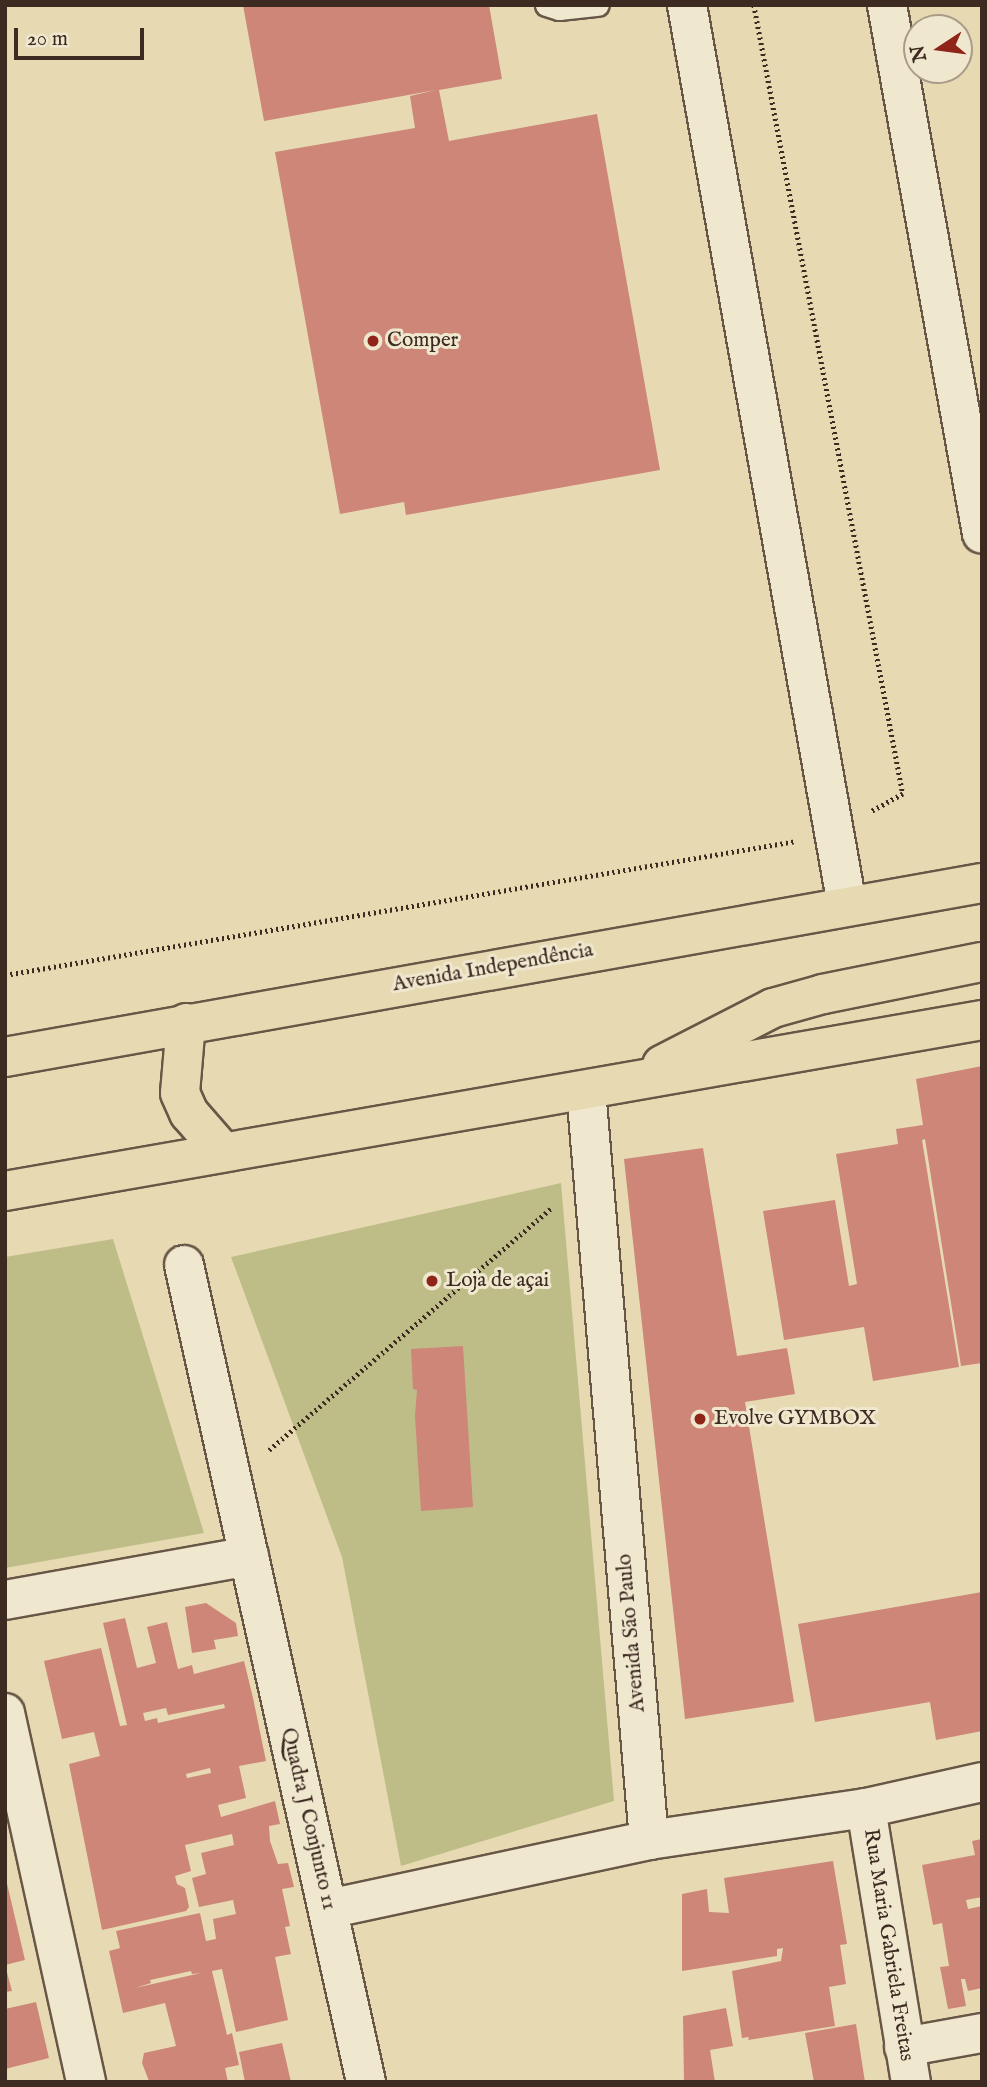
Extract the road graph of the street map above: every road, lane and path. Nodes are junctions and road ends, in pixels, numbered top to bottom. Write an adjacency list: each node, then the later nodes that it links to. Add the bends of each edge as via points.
1 (546, 5): 2 (lane, via 559,9)
2 (598, 5)
3 (687, 5): 7 (street)
4 (754, 5): 7 (path, via 903,794)
5 (887, 5): 6 (street)
6 (982, 534)
7 (834, 834): 9 (street); 11 (path)
8 (982, 883): 9 (main road, Avenida Independência)
9 (847, 905): 13 (main road, Avenida Independência)
10 (982, 962): 15 (main road, via 773,1008)
11 (5, 975)
12 (982, 1020): 15 (main road)
13 (186, 1023): 14 (main road, Avenida Independência); 17 (main road, via 180,1093 189,1113)
14 (5, 1058)
15 (626, 1084): 16 (main road)
16 (586, 1090): 17 (main road); 27 (street, Avenida São Paulo)
17 (223, 1152): 18 (main road)
18 (5, 1191)
19 (550, 1197): 21 (path, via 551,1210)
20 (184, 1265): 21 (street, Quadra J Conjunto 11)
21 (232, 1480): 22 (street, Quadra J Conjunto 11)
22 (249, 1556): 23 (street); 28 (street, Quadra J Conjunto 11)
23 (5, 1600)
24 (5, 1713): 31 (street)
25 (982, 1782): 26 (street)
26 (866, 1808): 27 (street); 30 (street, Rua Maria Gabriela Freitas)
27 (649, 1840): 28 (street)
28 (328, 1909): 32 (street, Quadra J Conjunto 11)
29 (982, 2033): 30 (street)
30 (907, 2064)
31 (86, 2082)
32 (366, 2082)

